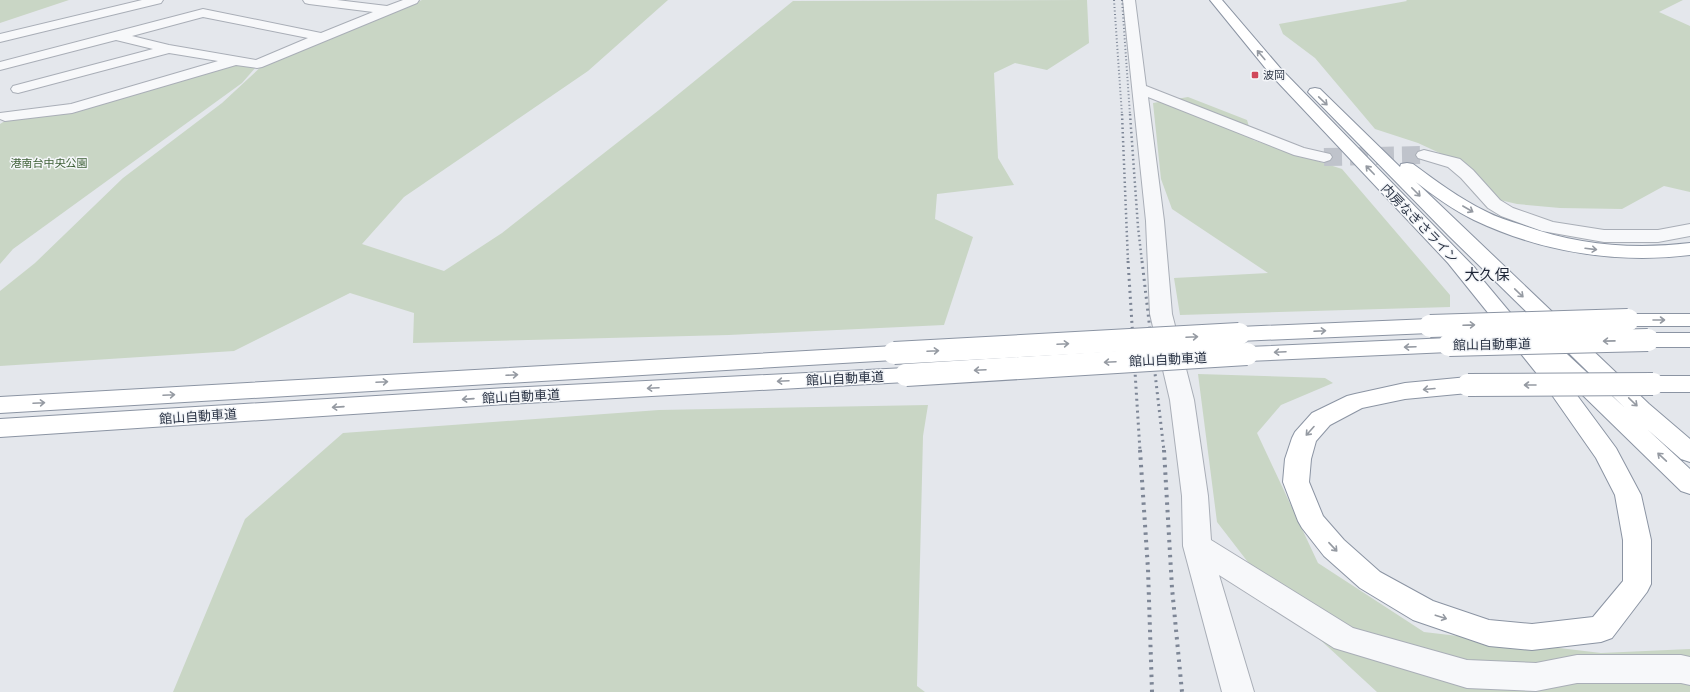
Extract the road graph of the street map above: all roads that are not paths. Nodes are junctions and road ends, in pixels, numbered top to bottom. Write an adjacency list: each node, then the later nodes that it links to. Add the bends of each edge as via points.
1 (133, 0): 9 (street)
2 (157, 0): 12 (street)
3 (309, 0): 8 (street)
4 (1129, 0): 18 (street)
5 (1216, 0): 25 (highway, 内房なぎさライン, one-way to 5, via 1276,72)
6 (1230, 0): 20 (highway, 内房なぎさライン, one-way to 20, via 1297,76)
7 (409, 2): 8 (street)
8 (385, 5): 11 (street)
9 (0, 32)
10 (116, 36): 11 (street, via 203,13); 13 (street); 15 (street)
11 (321, 37): 14 (street, via 257,64)
12 (0, 38)
13 (169, 49): 14 (street); 17 (street)
14 (235, 61): 19 (street, via 72,108)
15 (0, 66)
16 (0, 70): 17 (street, via 7,73)
17 (18, 89): 19 (street, via 14,101)
18 (1140, 89): 22 (street, via 1300,152); 34 (street, via 1155,221 1161,314 1182,400 1195,496)
19 (2, 118)
20 (1355, 131): 24 (highway, one-way to 24, via 1443,194 1481,216 1531,235 1579,248 1622,253); 32 (highway, 内房なぎさライン, one-way to 32, via 1460,237 1641,410)
21 (1424, 155): 23 (street, via 1454,163 1494,204 1507,212 1549,227 1604,236 1658,236)
22 (1324, 157)
23 (1690, 230)
24 (1690, 249)
25 (1458, 263): 29 (highway, one-way to 25, bridge, via 1653,384 1468,385 1405,391 1355,402 1321,419 1304,438 1298,459 1296,482 1312,521 1334,548 1370,580 1424,611 1489,633 1532,637 1601,629 1637,584 1636,540 1628,495 1607,454 1546,370); 33 (highway, 内房なぎさライン, one-way to 25)
26 (1690, 320): 28 (highway, 館山自動車道, one-way to 26, bridge, via 1430,326)
27 (1690, 340): 28 (highway, 館山自動車道, one-way to 28, bridge, via 1449,345)
28 (1243, 344): 30 (highway, 館山自動車道, one-way to 28, bridge, via 894,353); 31 (highway, 館山自動車道, one-way to 31, bridge, via 906,375 506,396)
29 (1690, 384)
30 (0, 405)
31 (0, 428)
32 (1690, 453)
33 (1690, 484)
34 (1197, 546): 35 (street, via 1345,639 1467,674 1536,677 1577,669); 36 (street)
35 (1690, 671)
36 (1238, 692)

